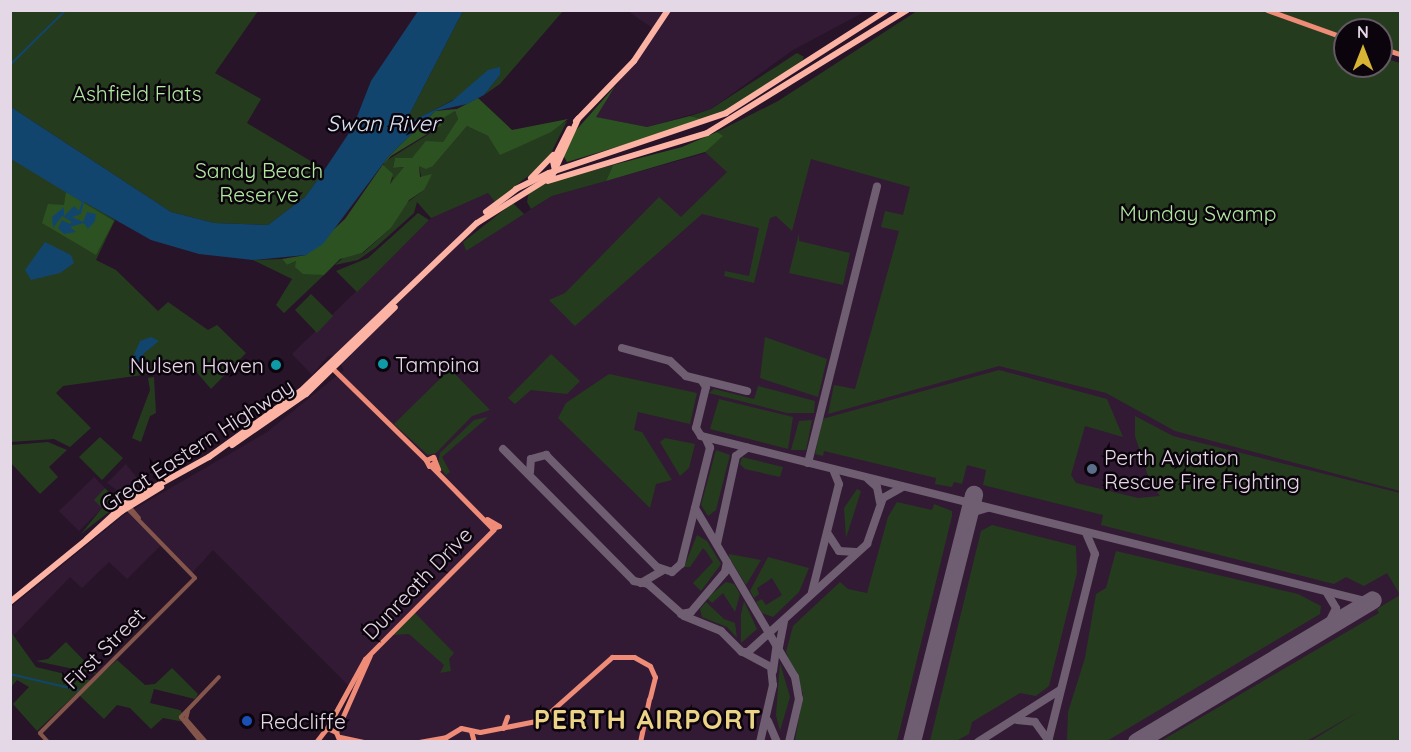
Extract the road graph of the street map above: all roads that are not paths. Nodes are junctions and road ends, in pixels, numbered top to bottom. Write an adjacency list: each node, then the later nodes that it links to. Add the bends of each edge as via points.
1 (668, 10): 6 (highway, Great Eastern Highway, via 634,61)
2 (887, 10): 9 (highway, via 726,113)
3 (907, 10): 11 (highway, via 707,133)
4 (1267, 10): 5 (main road)
5 (1333, 34)
6 (578, 119): 7 (highway, Great Eastern Highway); 8 (highway, Great Eastern Highway)
7 (558, 148): 10 (highway, Great Eastern Highway); 13 (highway)
8 (561, 158): 9 (highway); 10 (highway, Great Eastern Highway)
9 (571, 166): 10 (highway)
10 (555, 171): 11 (highway, Great Eastern Highway); 12 (highway, Great Eastern Highway); 13 (highway, Great Eastern Highway)
11 (578, 172): 12 (highway)
12 (540, 184): 14 (highway, Great Eastern Highway)
13 (516, 189): 14 (highway, Great Eastern Highway)
14 (477, 223): 15 (highway, Great Eastern Highway)
15 (333, 366): 16 (highway, Great Eastern Highway, via 282,413); 18 (main road, Dunreath Drive, via 491,524 488,533)
16 (126, 505): 17 (highway, Great Eastern Highway); 25 (street, First Street, via 194,578 40,733)
17 (10, 601)
18 (370, 655): 20 (main road, Dunreath Drive); 24 (main road, Dunreath Drive)
19 (507, 717): 21 (main road, via 506,726)
20 (327, 728): 24 (main road); 28 (main road, Dunreath Drive)
21 (493, 730): 22 (main road); 33 (main road, via 545,718 610,658 638,658 650,666 655,677)
22 (471, 731): 23 (main road, via 464,728); 32 (main road)
23 (454, 733): 30 (main road); 31 (main road)
24 (338, 737): 29 (main road)
25 (48, 741)
26 (201, 741): 27 (street, via 181,717 220,678 185,715)
27 (206, 741)
28 (316, 741)
29 (363, 741)
30 (419, 741)
31 (453, 741)
32 (474, 741)
33 (640, 741)

